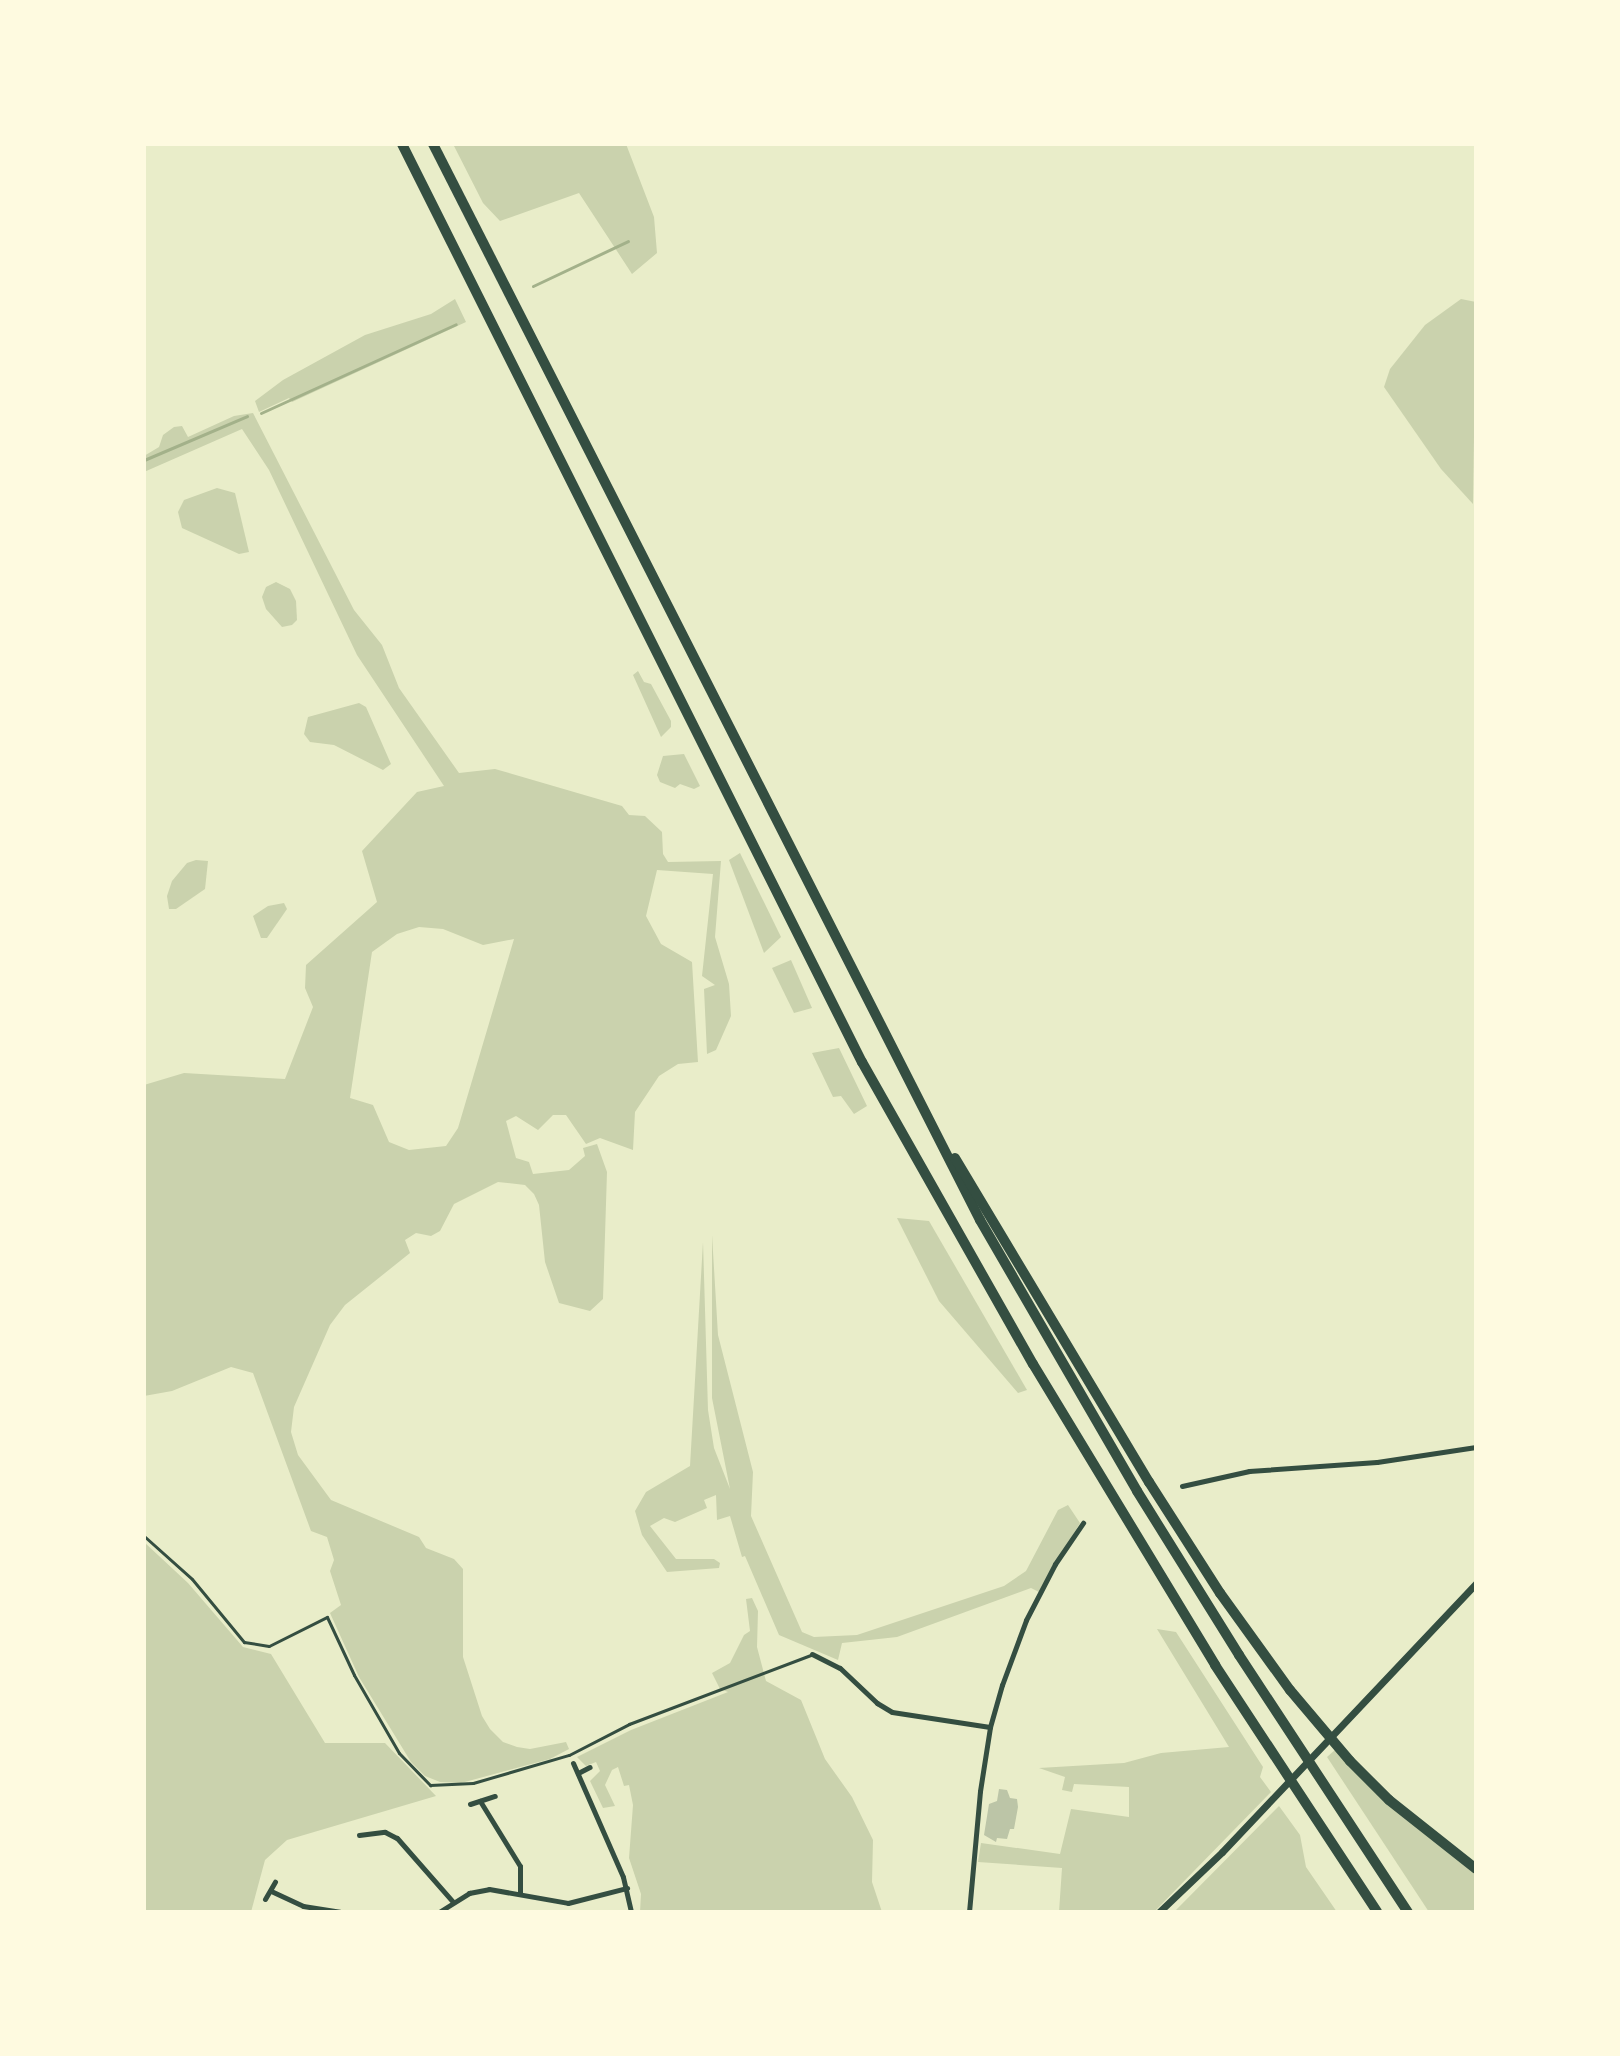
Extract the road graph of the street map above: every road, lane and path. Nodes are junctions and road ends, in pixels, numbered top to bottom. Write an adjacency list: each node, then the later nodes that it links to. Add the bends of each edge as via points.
1 (402, 144): 30 (highway, via 862,1062 1033,1364 1199,1639)
2 (433, 144): 3 (highway)
3 (892, 1053): 18 (highway, via 1149,1482 1264,1655 1350,1761 1419,1826); 31 (highway, via 980,1220 1130,1479)
4 (1476, 1447): 5 (street, via 1362,1464 1249,1471)
5 (1182, 1486)
6 (1083, 1523): 10 (street, via 1026,1620)
7 (144, 1536): 9 (lane, via 192,1579 244,1642 269,1646 327,1617 399,1753 430,1785 473,1783 569,1755 629,1724)
8 (1476, 1583): 29 (street)
9 (812, 1654): 10 (street, via 840,1668 892,1712)
10 (990, 1727): 28 (street, via 974,1831)
11 (573, 1763): 13 (street)
12 (590, 1767): 13 (street)
13 (578, 1773): 20 (street)
14 (495, 1796): 15 (street)
15 (480, 1801): 16 (street); 22 (street, via 520,1866)
16 (470, 1804)
17 (359, 1835): 24 (street, via 385,1832 397,1838)
18 (1476, 1869)
19 (275, 1882): 21 (street)
20 (627, 1888): 22 (street, via 568,1903); 27 (street)
21 (271, 1891): 23 (street); 25 (street, via 303,1906)
22 (520, 1893): 24 (street, via 489,1889)
23 (265, 1899)
24 (453, 1902): 26 (street)
25 (340, 1912)
26 (439, 1912)
27 (631, 1912)
28 (969, 1912)
29 (1159, 1912)
30 (1377, 1912)
31 (1408, 1912)

